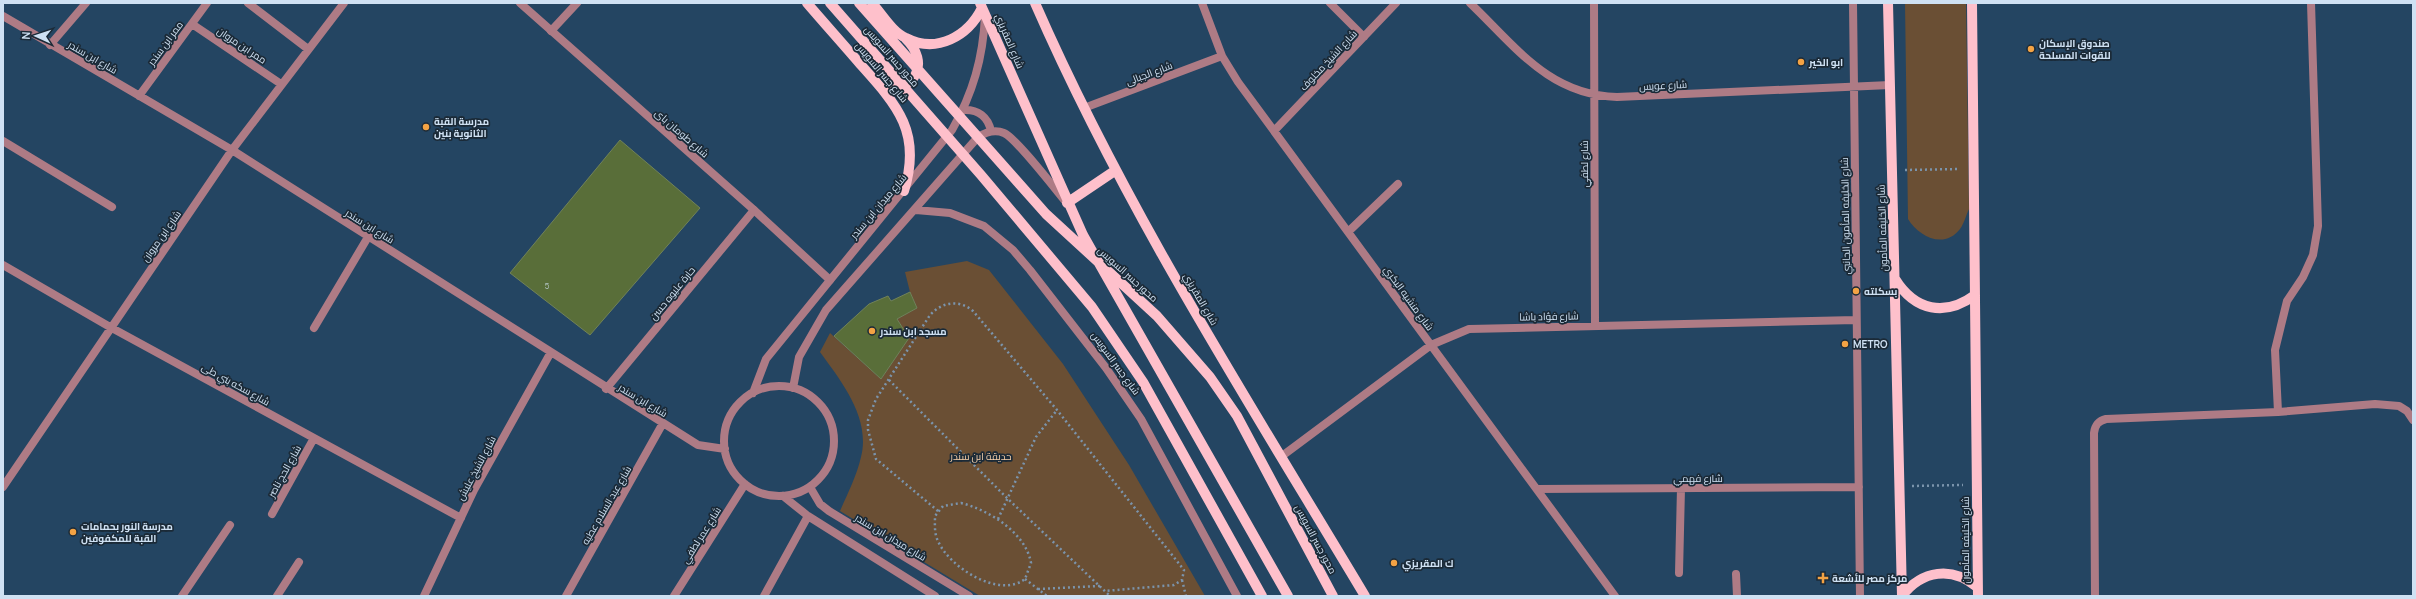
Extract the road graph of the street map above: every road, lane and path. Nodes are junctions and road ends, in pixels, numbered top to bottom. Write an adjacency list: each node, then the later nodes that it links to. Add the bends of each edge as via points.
1 (86, 3): 27 (street)
2 (207, 3): 23 (street, ممر ابن سندر)
3 (248, 3): 28 (street)
4 (344, 3): 28 (street, شارع ابن مروان)
5 (520, 3): 24 (street, شارع طومان باى)
6 (578, 3): 24 (street)
7 (806, 3): 33 (main road, شارع جسر السويس)
8 (830, 3): 112 (main road, محور جسر السويس, via 1068,275 1116,340 1168,425)
9 (859, 3): 114 (main road, محور جسر السويس, via 1046,214 1151,311 1187,348 1237,416)
10 (872, 3): 26 (main road)
11 (1035, 3): 36 (main road, شارع المقريزي)
12 (1202, 3): 29 (street, شارع منشيه البكري)
13 (1330, 3): 25 (street)
14 (1396, 3): 25 (street, شارع الشيخ مخلوف)
15 (1470, 3): 34 (street, شارع عويس, via 1550,79)
16 (1594, 3): 34 (street, شارع لطفي)
17 (1853, 3): 32 (street, شارع الخليفه المأمون الجانبي)
18 (1888, 3): 31 (main road, شارع الخليفه المأمون)
19 (1972, 3): 42 (main road, شارع الخليفه المأمون)
20 (2311, 3): 68 (street, via 2318,226 2313,255 2288,300 2275,350)
21 (982, 9): 26 (main road, via 970,27 952,39 931,44); 37 (street, شارع ميدان ابن سندر, via 980,65); 47 (main road, شارع المقريزي)
22 (3, 16): 27 (street, شارع ابن سندر)
23 (192, 24): 30 (street, ممر ابن مروان); 35 (street, ممر ابن سندر)
24 (551, 31): 49 (street, شارع طومان باى)
25 (1364, 37): 39 (street, شارع الشيخ مخلوف)
26 (906, 39): 33 (main road, via 914,46 918,57 918,69 905,87)
27 (50, 45): 35 (street, شارع ابن سندر)
28 (308, 50): 30 (street, شارع ابن مروان)
29 (1222, 56): 36 (street, شارع الجبالى); 39 (street, شارع منشيه البكري)
30 (281, 84): 41 (street, شارع ابن مروان)
31 (1890, 84): 32 (street, شارع عويس); 44 (main road, شارع الخليفه المأمون)
32 (1854, 86): 34 (street, شارع عويس, via 1617,97); 57 (street, شارع الخليفه المأمون الجانبي)
33 (883, 89): 46 (main road, شارع جسر السويس, via 898,108 908,133 911,162)
34 (1594, 95): 58 (street, شارع لطفي)
35 (139, 96): 41 (street, شارع ابن سندر)
36 (1084, 108): 43 (main road, شارع المقريزي)
37 (964, 110): 38 (street, via 982,114); 46 (street, شارع ميدان ابن سندر, via 952,130)
38 (991, 131): 47 (street, via 998,131 1011,138); 50 (street, via 978,137)
39 (1274, 131): 51 (street, شارع منشيه البكري)
40 (3, 141): 48 (street)
41 (232, 150): 52 (street, شارع ابن سندر); 59 (street, شارع ابن مروان)
42 (1975, 169): 44 (path); 56 (main road, شارع الخليفه المأمون)
43 (1116, 170): 47 (main road); 73 (main road, شارع المقريزي, via 1189,302)
44 (1892, 170): 54 (main road, شارع الخليفه المأمون)
45 (1398, 184): 51 (street)
46 (904, 191): 55 (street, شارع ميدان ابن سندر)
47 (1067, 203): 113 (main road, شارع المقريزي, via 1114,292)
48 (112, 207)
49 (754, 210): 55 (street, شارع طومان باى); 65 (street, حارة عليوه حسن)
50 (916, 210): 64 (street, via 826,310 799,357); 111 (street, شارع جسر السويس, via 950,213 984,226 1000,237 1026,265 1069,318 1141,419)
51 (1348, 232): 61 (street, شارع منشيه البكري)
52 (368, 237): 60 (street); 62 (street, شارع ابن سندر)
53 (3, 265): 59 (street, شارع سكه بني طى)
54 (1895, 279): 56 (main road, via 1910,298 1931,307 1955,307); 77 (main road, شارع الخليفه المأمون)
55 (830, 280): 66 (street, شارع ميدان ابن سندر, via 766,359)
56 (1975, 295): 76 (main road, شارع الخليفه المأمون)
57 (1856, 320): 58 (street, شارع فؤاد باشا); 79 (street, شارع الخليفه المأمون الجانبي)
58 (1595, 325): 61 (street, شارع فؤاد باشا, via 1483,327 1456,333)
59 (110, 327): 71 (street, شارع سكه بني طى); 74 (street, شارع ابن مروان)
60 (314, 328)
61 (1431, 345): 73 (street, شارع فؤاد باشا); 81 (street, شارع منشيه البكري)
62 (551, 352): 65 (street, شارع ابن سندر); 87 (street, شارع الشيخ عليش)
63 (889, 380): 67 (path, via 930,315 940,306 958,304 973,311); 83 (path); 84 (path, via 876,399 868,420 872,450 882,465)
64 (793, 388): 66 (street, via 773,387); 78 (street, via 806,394 826,413 832,426 834,439 828,466)
65 (606, 389): 70 (street, شارع ابن سندر)
66 (753, 393): 72 (street, via 743,401 728,423)
67 (1057, 410): 83 (path, via 1036,437); 94 (path, via 1181,565 1184,570)
68 (2278, 412): 69 (street, via 2375,404 2399,406 2407,411); 120 (street, via 2106,419 2095,426)
69 (2413, 420)
70 (664, 424): 72 (street, شارع ابن سندر, via 698,445); 103 (street, شارع عبد السلام عطيه)
71 (314, 438): 85 (street, شارع الحج ناصر); 87 (street, شارع سكه بني طى)
72 (725, 449): 75 (street, via 735,474)
73 (1282, 456): 115 (main road, شارع المقريزي)
74 (4, 483)
75 (745, 484): 82 (street, via 756,491); 104 (street, شارع عمر لطفي)
76 (1977, 485): 77 (path); 98 (main road, شارع الخليفه المأمون)
77 (1900, 486): 119 (main road, شارع الخليفه المأمون)
78 (810, 487): 82 (street); 99 (street, شارع ميدان ابن سندر, via 820,504 828,511)
79 (1858, 487): 80 (street, شارع فهمي); 118 (street, شارع الخليفه المأمون الجانبي)
80 (1681, 488): 81 (street, شارع فهمي); 91 (street)
81 (1537, 489): 116 (street, شارع منشيه البكري)
82 (783, 496): 86 (street)
83 (1008, 499): 88 (path); 95 (path)
84 (938, 511): 88 (path, via 948,504 962,503); 93 (path, via 935,523 938,541 957,565 969,574 996,585 1014,586)
85 (272, 514)
86 (808, 516): 105 (street); 106 (street)
87 (461, 518): 100 (street, شارع الشيخ عليش)
88 (998, 519): 93 (path, via 1028,553 1031,563)
89 (230, 525): 101 (street)
90 (299, 562): 102 (street)
91 (1679, 573)
92 (1736, 574): 117 (street)
93 (1025, 579): 96 (path)
94 (1182, 580): 97 (path, via 1174,585); 110 (path)
95 (1100, 586): 96 (path); 97 (path)
96 (1038, 589): 108 (path)
97 (1105, 591): 109 (path)
98 (1978, 592): 119 (main road, via 1959,575 1937,573 1917,580)
99 (960, 593): 107 (street, شارع ميدان ابن سندر)
100 (426, 595)
101 (182, 596)
102 (277, 596)
103 (566, 596)
104 (674, 596)
105 (764, 596)
106 (935, 596)
107 (969, 596)
108 (1047, 596)
109 (1110, 596)
110 (1186, 596)
111 (1237, 596)
112 (1262, 596)
113 (1288, 596)
114 (1333, 596)
115 (1365, 596)
116 (1615, 596)
117 (1737, 596)
118 (1860, 596)
119 (1902, 596)
120 (2095, 596)

